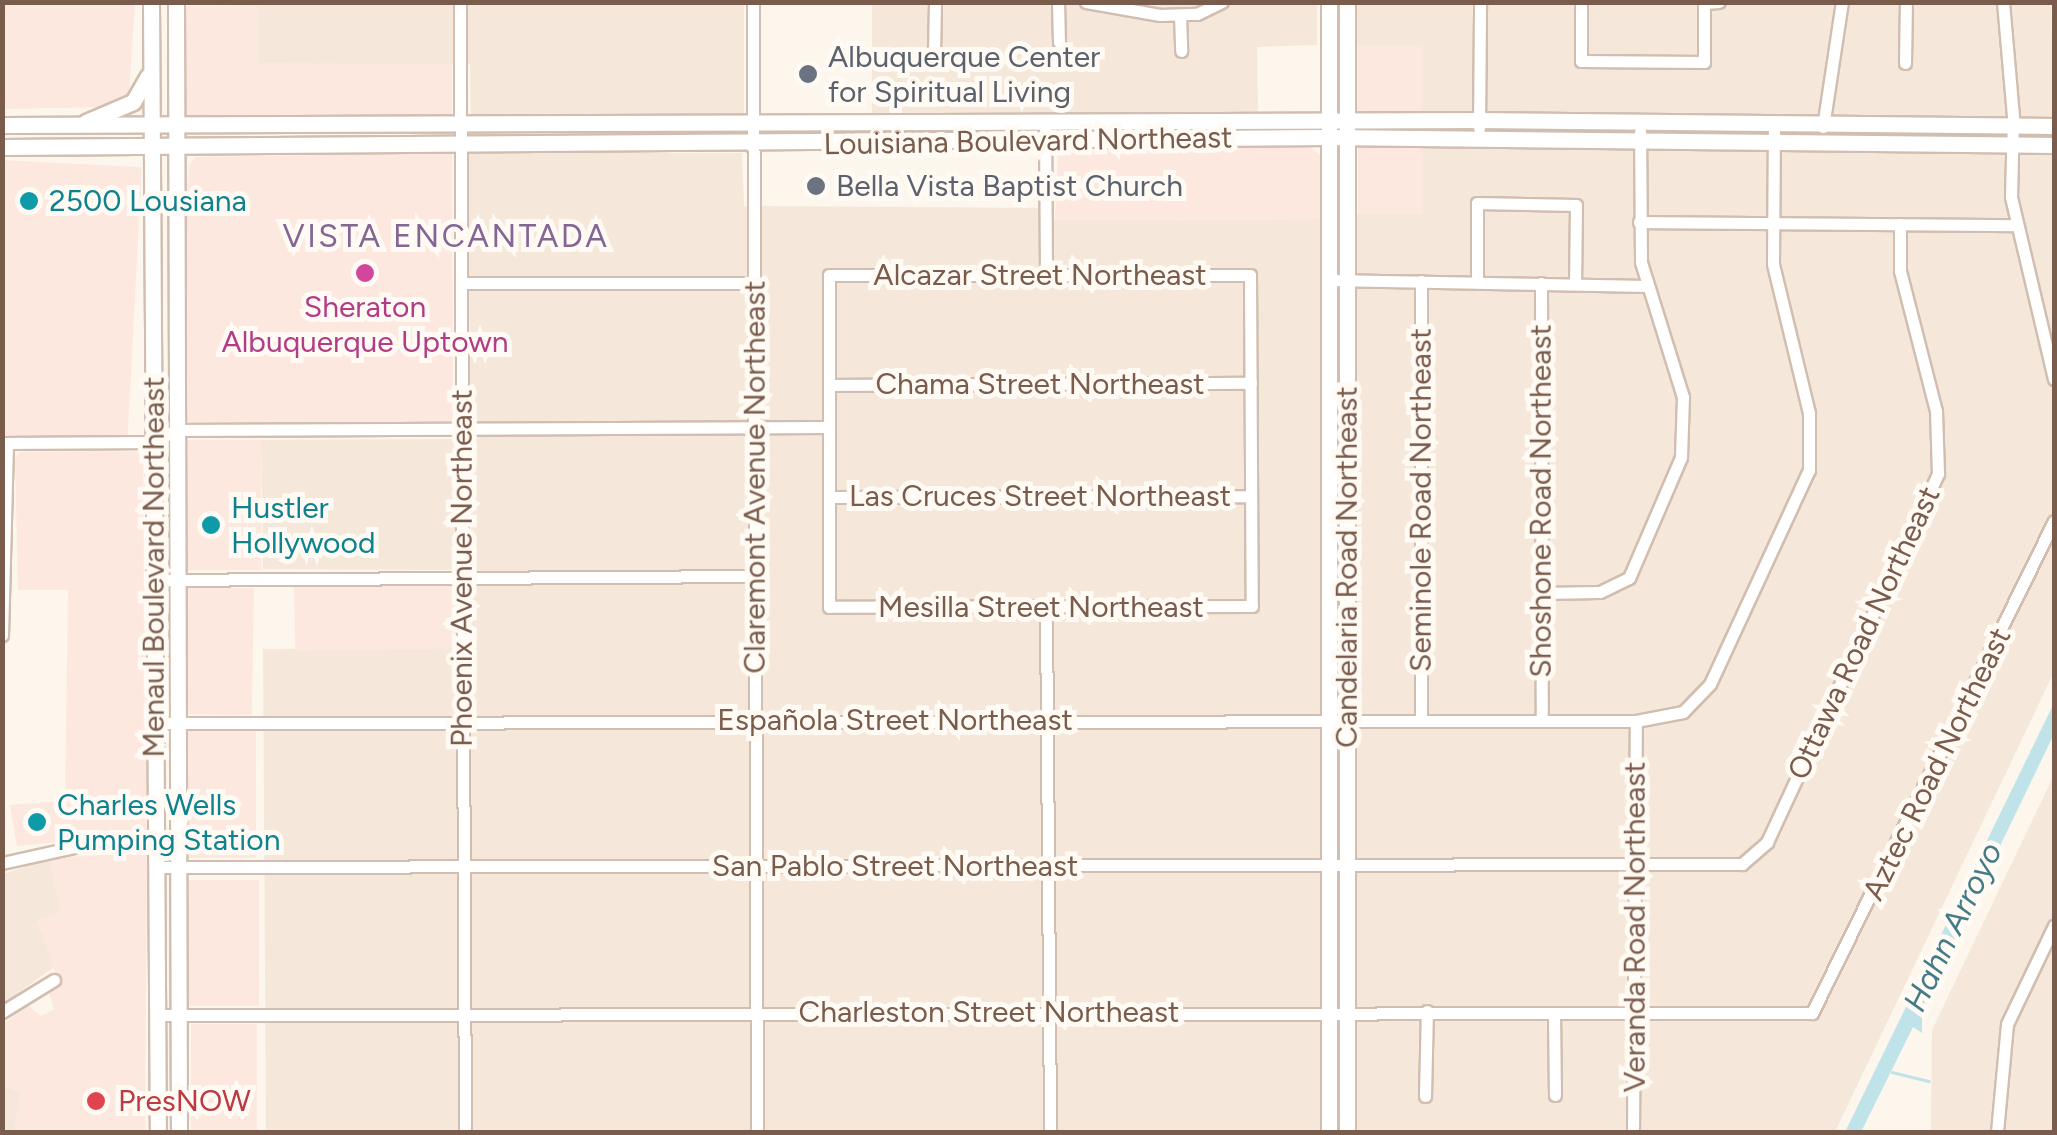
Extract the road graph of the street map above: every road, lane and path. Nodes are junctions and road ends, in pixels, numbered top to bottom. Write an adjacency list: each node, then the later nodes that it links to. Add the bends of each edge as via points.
1 (151, 2): 22 (main road, Menaul Boulevard Northeast)
2 (176, 2): 33 (main road, Menaul Boulevard Northeast)
3 (460, 2): 37 (street, Phoenix Avenue Northeast)
4 (752, 2): 29 (street, Claremont Avenue Northeast)
5 (935, 2): 20 (street)
6 (1058, 2): 18 (street)
7 (1086, 2): 17 (street)
8 (1222, 2): 17 (street)
9 (1329, 2): 34 (main road, Candelaria Road Northeast)
10 (1347, 2): 35 (main road, Candelaria Road Northeast)
11 (1480, 2): 23 (street)
12 (1582, 2): 13 (street, via 1581,62 1704,62 1704,3)
13 (1720, 2)
14 (1842, 2): 26 (street)
15 (1906, 2): 21 (street)
16 (2003, 2): 30 (street)
17 (1180, 15): 19 (street)
18 (1059, 42)
19 (1180, 52)
20 (934, 54)
21 (1905, 63)
22 (152, 70): 28 (main road, via 133,102); 32 (main road, Menaul Boulevard Northeast)
23 (1479, 120): 24 (main road, Louisiana Boulevard Northeast); 35 (main road, Louisiana Boulevard Northeast); 38 (street)
24 (1640, 122): 25 (main road, Louisiana Boulevard Northeast); 39 (street)
25 (1774, 124): 26 (main road, Louisiana Boulevard Northeast); 40 (street, Española Street Northeast)
26 (1824, 124): 30 (main road, Louisiana Boulevard Northeast); 41 (street)
27 (2, 125): 28 (main road, Louisiana Boulevard Northeast)
28 (77, 125): 32 (main road, Louisiana Boulevard Northeast)
29 (753, 126): 36 (main road, Louisiana Boulevard Northeast); 37 (main road, Louisiana Boulevard Northeast); 42 (street, Claremont Avenue Northeast)
30 (2011, 126): 31 (main road, Louisiana Boulevard Northeast); 43 (street)
31 (2054, 126)
32 (152, 127): 33 (main road, Louisiana Boulevard Northeast); 47 (main road, Menaul Boulevard Northeast)
33 (176, 128): 37 (main road, Louisiana Boulevard Northeast); 46 (main road, Menaul Boulevard Northeast)
34 (1329, 129): 35 (main road, Louisiana Boulevard Northeast); 36 (main road, Louisiana Boulevard Northeast); 54 (main road, Candelaria Road Northeast)
35 (1346, 129): 38 (main road, Louisiana Boulevard Northeast); 55 (main road, Candelaria Road Northeast)
36 (1045, 133): 42 (main road, Louisiana Boulevard Northeast); 53 (street)
37 (460, 136): 42 (main road, Louisiana Boulevard Northeast); 46 (main road, Louisiana Boulevard Northeast); 58 (street, Phoenix Avenue Northeast)
38 (1479, 138): 39 (main road, Louisiana Boulevard Northeast)
39 (1640, 140): 40 (main road, Louisiana Boulevard Northeast); 48 (street)
40 (1773, 142): 41 (main road, Louisiana Boulevard Northeast); 49 (street, Española Street Northeast)
41 (1820, 142): 43 (main road, Louisiana Boulevard Northeast)
42 (753, 143): 59 (street, Claremont Avenue Northeast)
43 (2011, 144): 44 (main road, Louisiana Boulevard Northeast); 52 (street)
44 (2054, 145)
45 (2, 147): 47 (main road, Louisiana Boulevard Northeast)
46 (176, 147): 47 (main road, Louisiana Boulevard Northeast); 63 (main road, Menaul Boulevard Northeast)
47 (152, 148): 51 (main road, Menaul Boulevard Northeast)
48 (1639, 222): 49 (street); 62 (street)
49 (1772, 222): 50 (street); 94 (street, Española Street Northeast, via 1776,282 1809,413 1809,470 1699,700 1683,712)
50 (1900, 224): 52 (street); 105 (street, Ottawa Road Northeast, via 1900,271 1940,446 1931,502 1767,842 1742,864)
51 (152, 225): 63 (main road, via 162,274); 64 (main road, Menaul Boulevard Northeast)
52 (2016, 225): 67 (street)
53 (1046, 276): 68 (street, Alcazar Street Northeast, via 1250,275); 69 (street, Alcazar Street Northeast, via 829,275)
54 (1329, 280): 55 (street); 87 (main road, Candelaria Road Northeast)
55 (1347, 280): 56 (street); 88 (main road, Candelaria Road Northeast)
56 (1421, 281): 57 (street); 90 (street, Seminole Road Northeast)
57 (1476, 282): 60 (street); 61 (street, via 1477,203 1576,206)
58 (461, 283): 59 (street); 72 (street, Phoenix Avenue Northeast)
59 (754, 283): 71 (street, Claremont Avenue Northeast)
60 (1541, 283): 61 (street); 84 (street, Shoshone Road Northeast)
61 (1575, 283): 62 (street)
62 (1648, 286): 84 (street, via 1686,418 1672,488 1629,578 1600,592)
63 (175, 287): 65 (main road, Menaul Boulevard Northeast)
64 (153, 288): 65 (main road, via 162,296 165,336); 66 (main road, Menaul Boulevard Northeast)
65 (175, 350): 73 (main road, Menaul Boulevard Northeast)
66 (154, 363): 73 (main road, via 163,417); 74 (main road, Menaul Boulevard Northeast)
67 (2054, 379)
68 (1251, 384): 69 (street, Chama Street Northeast); 76 (street)
69 (829, 385): 70 (street)
70 (828, 427): 71 (street); 77 (street)
71 (755, 428): 72 (street); 81 (street, Claremont Avenue Northeast)
72 (462, 429): 73 (street); 80 (street, Phoenix Avenue Northeast)
73 (176, 430): 74 (street); 78 (main road, Menaul Boulevard Northeast)
74 (156, 442): 75 (street); 78 (main road, via 167,458); 83 (main road, Menaul Boulevard Northeast)
75 (5, 443): 86 (street)
76 (1252, 496): 77 (street, Las Cruces Street Northeast); 85 (street, Mesilla Street Northeast, via 1252,606)
77 (829, 497): 85 (street, Mesilla Street Northeast, via 829,607)
78 (176, 502): 82 (main road, Menaul Boulevard Northeast)
79 (2054, 520): 110 (street, Aztec Road Northeast)
80 (463, 576): 81 (street); 82 (street); 93 (street, Phoenix Avenue Northeast)
81 (756, 576): 91 (street, Claremont Avenue Northeast)
82 (176, 578): 83 (street); 95 (main road, Menaul Boulevard Northeast)
83 (154, 580): 96 (main road, Menaul Boulevard Northeast)
84 (1541, 593): 92 (street, Shoshone Road Northeast)
85 (1046, 606): 89 (street)
86 (2, 635)
87 (1329, 718): 88 (street, Española Street Northeast); 89 (street, Española Street Northeast); 100 (main road, Candelaria Road Northeast)
88 (1347, 718): 90 (street, Española Street Northeast); 101 (main road, Candelaria Road Northeast)
89 (1047, 719): 91 (street, Española Street Northeast); 102 (street)
90 (1421, 719): 92 (street, Española Street Northeast)
91 (757, 720): 93 (street, Española Street Northeast); 104 (street, Claremont Avenue Northeast)
92 (1542, 720): 94 (street, Española Street Northeast)
93 (463, 721): 95 (street, Española Street Northeast); 107 (street, Phoenix Avenue Northeast)
94 (1636, 721): 105 (street, Veranda Road Northeast)
95 (176, 722): 96 (street, Española Street Northeast); 98 (main road, Menaul Boulevard Northeast)
96 (154, 724): 97 (main road, Menaul Boulevard Northeast)
97 (156, 840): 98 (street); 99 (street, via 56,848); 106 (main road, Menaul Boulevard Northeast)
98 (177, 840): 103 (main road, Menaul Boulevard Northeast)
99 (2, 863)
100 (1328, 864): 101 (street, San Pablo Street Northeast); 102 (street, San Pablo Street Northeast); 112 (main road, Candelaria Road Northeast)
101 (1348, 864): 105 (street, San Pablo Street Northeast); 113 (main road, Candelaria Road Northeast)
102 (1048, 865): 104 (street, San Pablo Street Northeast); 111 (street)
103 (178, 866): 106 (street, San Pablo Street Northeast); 107 (street, San Pablo Street Northeast); 121 (main road, Menaul Boulevard Northeast)
104 (757, 866): 107 (street, San Pablo Street Northeast); 116 (street, Claremont Avenue Northeast)
105 (1635, 866): 117 (street, Veranda Road Northeast)
106 (155, 867): 120 (main road, Menaul Boulevard Northeast)
107 (463, 868): 119 (street, Phoenix Avenue Northeast)
108 (2054, 926): 132 (street, via 2004,1034)
109 (54, 980): 115 (street)
110 (1819, 1008): 117 (street, Charleston Street Northeast, via 1802,1015)
111 (1048, 1011): 112 (street, Charleston Street Northeast); 116 (street, Charleston Street Northeast); 128 (street)
112 (1329, 1011): 113 (street, Charleston Street Northeast); 129 (main road, Candelaria Road Northeast)
113 (1347, 1011): 114 (street, Charleston Street Northeast); 130 (main road, Candelaria Road Northeast)
114 (1427, 1011): 118 (street, Charleston Street Northeast); 122 (street)
115 (2, 1012)
116 (757, 1012): 119 (street, Charleston Street Northeast); 127 (street, Claremont Avenue Northeast)
117 (1633, 1012): 118 (street, Charleston Street Northeast); 131 (street, Veranda Road Northeast)
118 (1554, 1013): 123 (street)
119 (464, 1014): 121 (street, Charleston Street Northeast); 126 (street, Phoenix Avenue Northeast)
120 (156, 1015): 121 (street, Charleston Street Northeast); 124 (main road, Menaul Boulevard Northeast)
121 (180, 1015): 125 (main road, Menaul Boulevard Northeast)
122 (1426, 1096)
123 (1555, 1096)
124 (158, 1132)
125 (179, 1132)
126 (465, 1132)
127 (757, 1132)
128 (1050, 1132)
129 (1329, 1132)
130 (1347, 1132)
131 (1633, 1132)
132 (1997, 1132)

